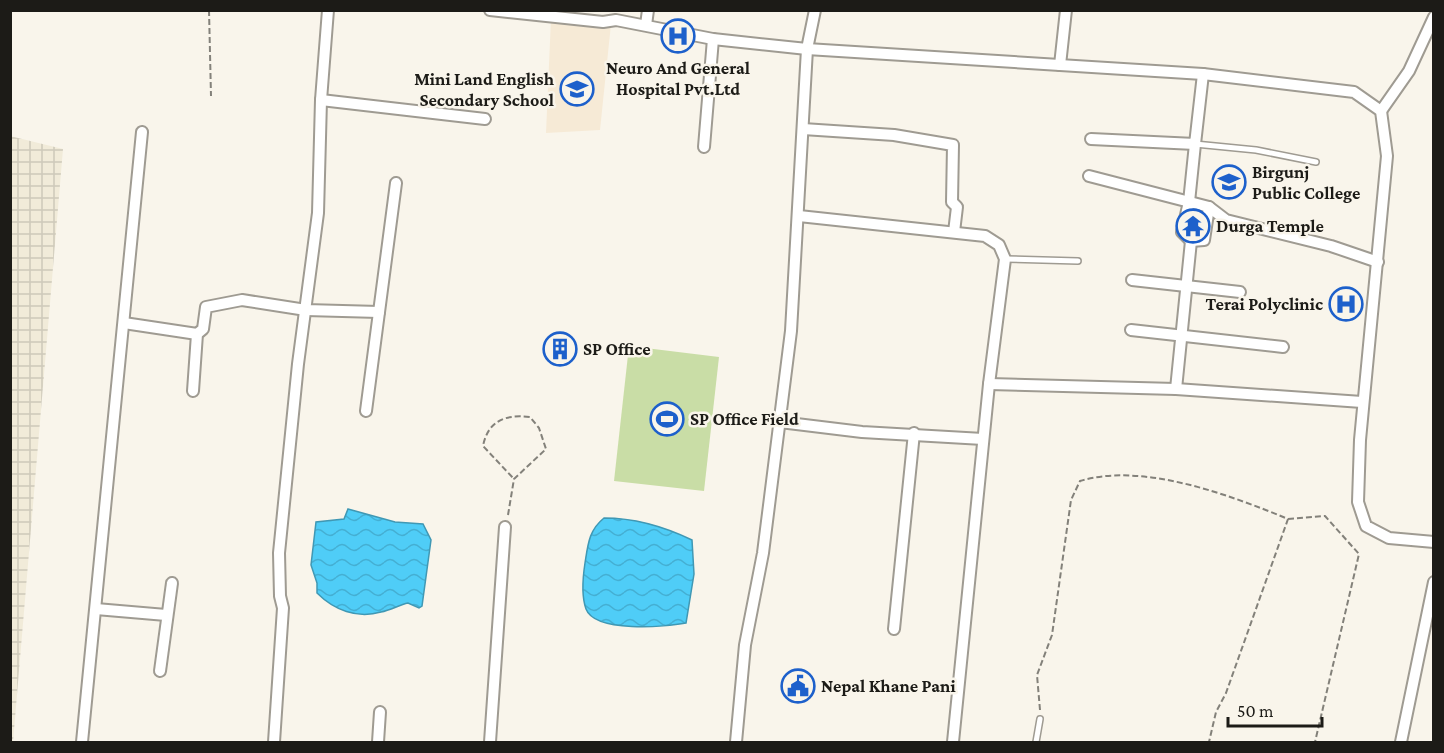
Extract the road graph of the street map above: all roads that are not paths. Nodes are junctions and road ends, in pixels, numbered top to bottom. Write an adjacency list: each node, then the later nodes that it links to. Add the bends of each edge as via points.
1 (328, 10): 12 (street)
2 (490, 10): 7 (street)
3 (648, 10): 7 (street)
4 (815, 10): 9 (street)
5 (1066, 10): 10 (street)
6 (1434, 17): 13 (street, via 1409,71)
7 (646, 25): 8 (street)
8 (713, 39): 9 (street); 19 (street)
9 (807, 49): 10 (street); 15 (street)
10 (1060, 65): 11 (street)
11 (1203, 74): 13 (street, via 1354,92); 18 (street)
12 (321, 100): 14 (street); 34 (street, via 318,213)
13 (1382, 111): 30 (street, via 1387,156)
14 (485, 119)
15 (803, 129): 25 (street); 26 (street, via 894,135 953,145 952,202 957,207)
16 (142, 132): 36 (street)
17 (1091, 139): 18 (street)
18 (1195, 144): 20 (lane, via 1256,150); 23 (street)
19 (704, 147)
20 (1316, 162)
21 (1089, 176): 23 (street)
22 (396, 183): 35 (street)
23 (1189, 202): 24 (street); 27 (street, via 1182,232)
24 (1209, 207): 27 (street, via 1204,240); 30 (street, via 1226,220)
25 (799, 216): 26 (street); 46 (street)
26 (954, 232): 28 (street, via 985,236 999,245)
27 (1191, 240): 32 (street)
28 (1005, 259): 29 (lane); 41 (street)
29 (1078, 261)
30 (1378, 262): 44 (street)
31 (1132, 280): 32 (street)
32 (1186, 287): 33 (street); 39 (street)
33 (1240, 292)
34 (306, 310): 35 (street); 38 (street, via 242,300 206,307 203,329); 62 (street, via 279,553 284,608)
35 (379, 312): 45 (street)
36 (124, 323): 38 (street); 53 (street)
37 (1131, 330): 39 (street)
38 (197, 334): 43 (street)
39 (1181, 337): 40 (street); 42 (street)
40 (1283, 347)
41 (989, 384): 42 (street); 48 (street)
42 (1176, 389): 44 (street)
43 (193, 391)
44 (1362, 402): 50 (street, via 1358,502 1366,526 1389,538)
45 (366, 411)
46 (780, 422): 47 (street, via 862,432); 65 (street, via 764,554 746,645)
47 (914, 433): 48 (street); 55 (street)
48 (983, 439): 66 (street)
49 (505, 527): 64 (street)
50 (1434, 542)
51 (1434, 582): 56 (street)
52 (172, 583): 54 (street)
53 (96, 609): 54 (street); 61 (street)
54 (166, 615): 58 (street)
55 (894, 628)
56 (1422, 636): 57 (street); 68 (street)
57 (1434, 638)
58 (160, 671)
59 (380, 712): 63 (street)
60 (1040, 718): 67 (lane)
61 (82, 742)
62 (274, 742)
63 (378, 742)
64 (490, 742)
65 (736, 742)
66 (953, 742)
67 (1036, 742)
68 (1401, 742)

